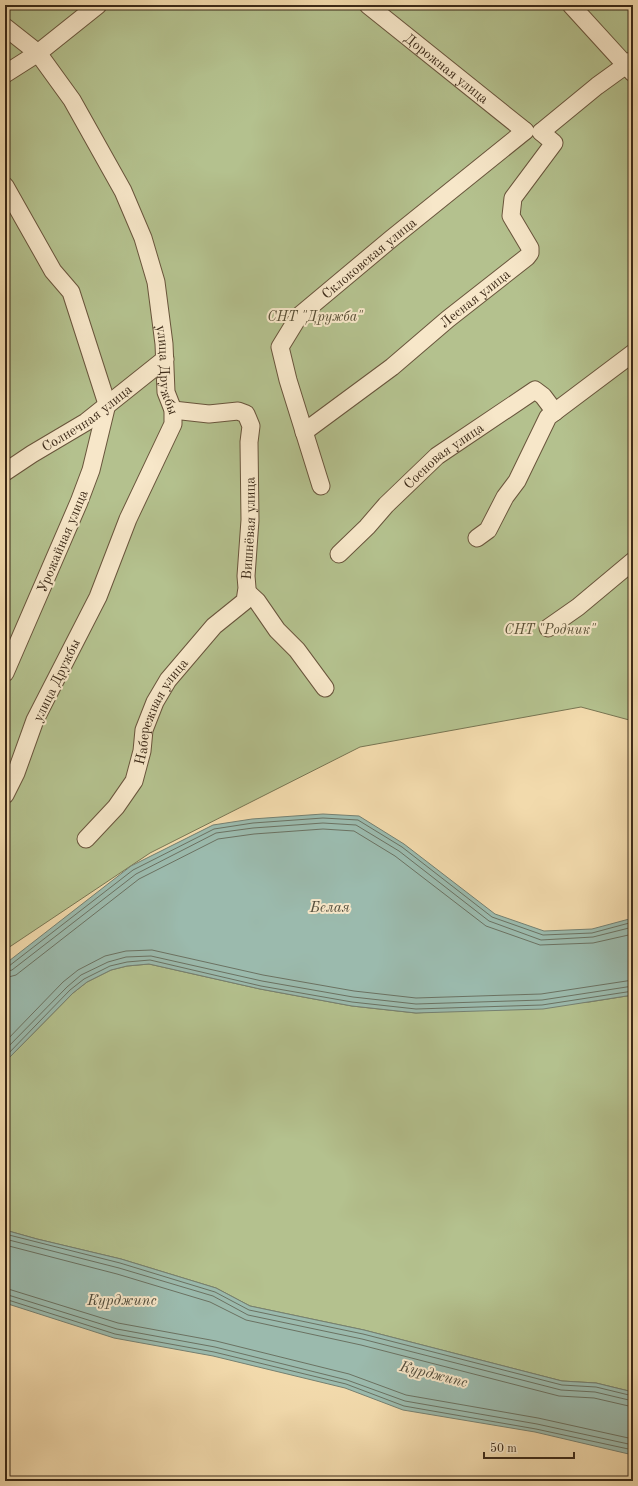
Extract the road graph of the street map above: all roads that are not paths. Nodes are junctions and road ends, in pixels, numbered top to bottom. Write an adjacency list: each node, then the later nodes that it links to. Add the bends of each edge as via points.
1 (98, 5): 5 (street)
2 (368, 5): 8 (street, Дорожная улица)
3 (571, 5): 6 (street)
4 (5, 27): 5 (street, улица Дружбы)
5 (38, 53): 7 (street); 11 (street, улица Дружбы, via 72,100 98,143 123,191 143,238 156,282)
6 (631, 66): 8 (street, Склоковская улица, via 597,86)
7 (5, 74)
8 (533, 132): 15 (street, Склоковская улица, via 391,239 299,316 280,347); 15 (street, Лесная улица, via 554,144 513,198 511,216 530,248 527,257 392,367)
9 (5, 186): 12 (street, via 53,271 71,292)
10 (633, 353): 14 (street)
11 (165, 359): 12 (street, Солнечная улица); 13 (street, улица Дружбы, via 166,392)
12 (107, 404): 16 (street, Солнечная улица, via 86,422); 23 (street, Урожайная улица, via 92,470)
13 (173, 410): 21 (street, Вишнёвая улица, via 209,414 238,411 246,414 251,426); 25 (street, улица Дружбы, via 173,424 128,520 98,597 35,720 16,773)
14 (556, 412): 18 (street, via 548,417 517,481 505,497 488,530); 19 (street, Сосновая улица, via 544,396 535,390 510,406 438,456)
15 (304, 432): 17 (street, Склоковская улица)
16 (5, 472)
17 (321, 486)
18 (477, 538)
19 (339, 554)
20 (633, 561): 22 (street, via 578,607)
21 (246, 592): 24 (street, Вишнёвая улица, via 257,601); 26 (street, Набережная улица, via 245,601 214,626 168,680 155,702 144,730 142,751 134,781 116,807)
22 (548, 628)
23 (5, 673)
24 (324, 688)
25 (5, 795)
26 (86, 839)

